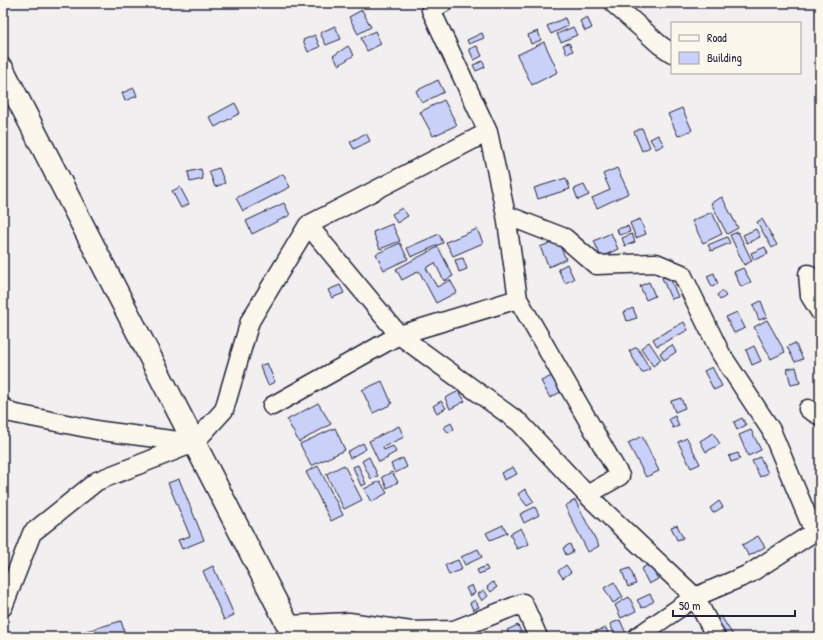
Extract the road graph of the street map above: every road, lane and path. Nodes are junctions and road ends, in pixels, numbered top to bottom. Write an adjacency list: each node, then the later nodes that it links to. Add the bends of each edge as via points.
1 (443, 3): 5 (street, via 430,10)
2 (613, 3): 3 (street, via 660,46)
3 (671, 52)
4 (5, 79): 14 (main road)
5 (488, 132): 6 (street); 7 (street)
6 (506, 216): 9 (street); 16 (street, via 564,238 596,265 656,263 682,274 721,354 771,430)
7 (308, 225): 11 (street); 14 (street, via 250,321 224,410)
8 (808, 274): 10 (street, via 810,296)
9 (518, 299): 11 (street); 15 (street, via 620,476)
10 (820, 312)
11 (399, 334): 13 (street); 15 (street, via 520,422)
12 (3, 406): 14 (street, via 11,412 102,431)
13 (272, 406)
14 (194, 443): 18 (street, via 97,480 32,533); 19 (main road)
15 (587, 495): 17 (street)
16 (818, 529): 17 (street, via 749,574)
17 (695, 597): 21 (street); 22 (street)
18 (3, 607)
19 (291, 631): 20 (street, via 349,622 411,631 454,630 522,602)
20 (538, 637)
21 (637, 637)
22 (716, 637)

